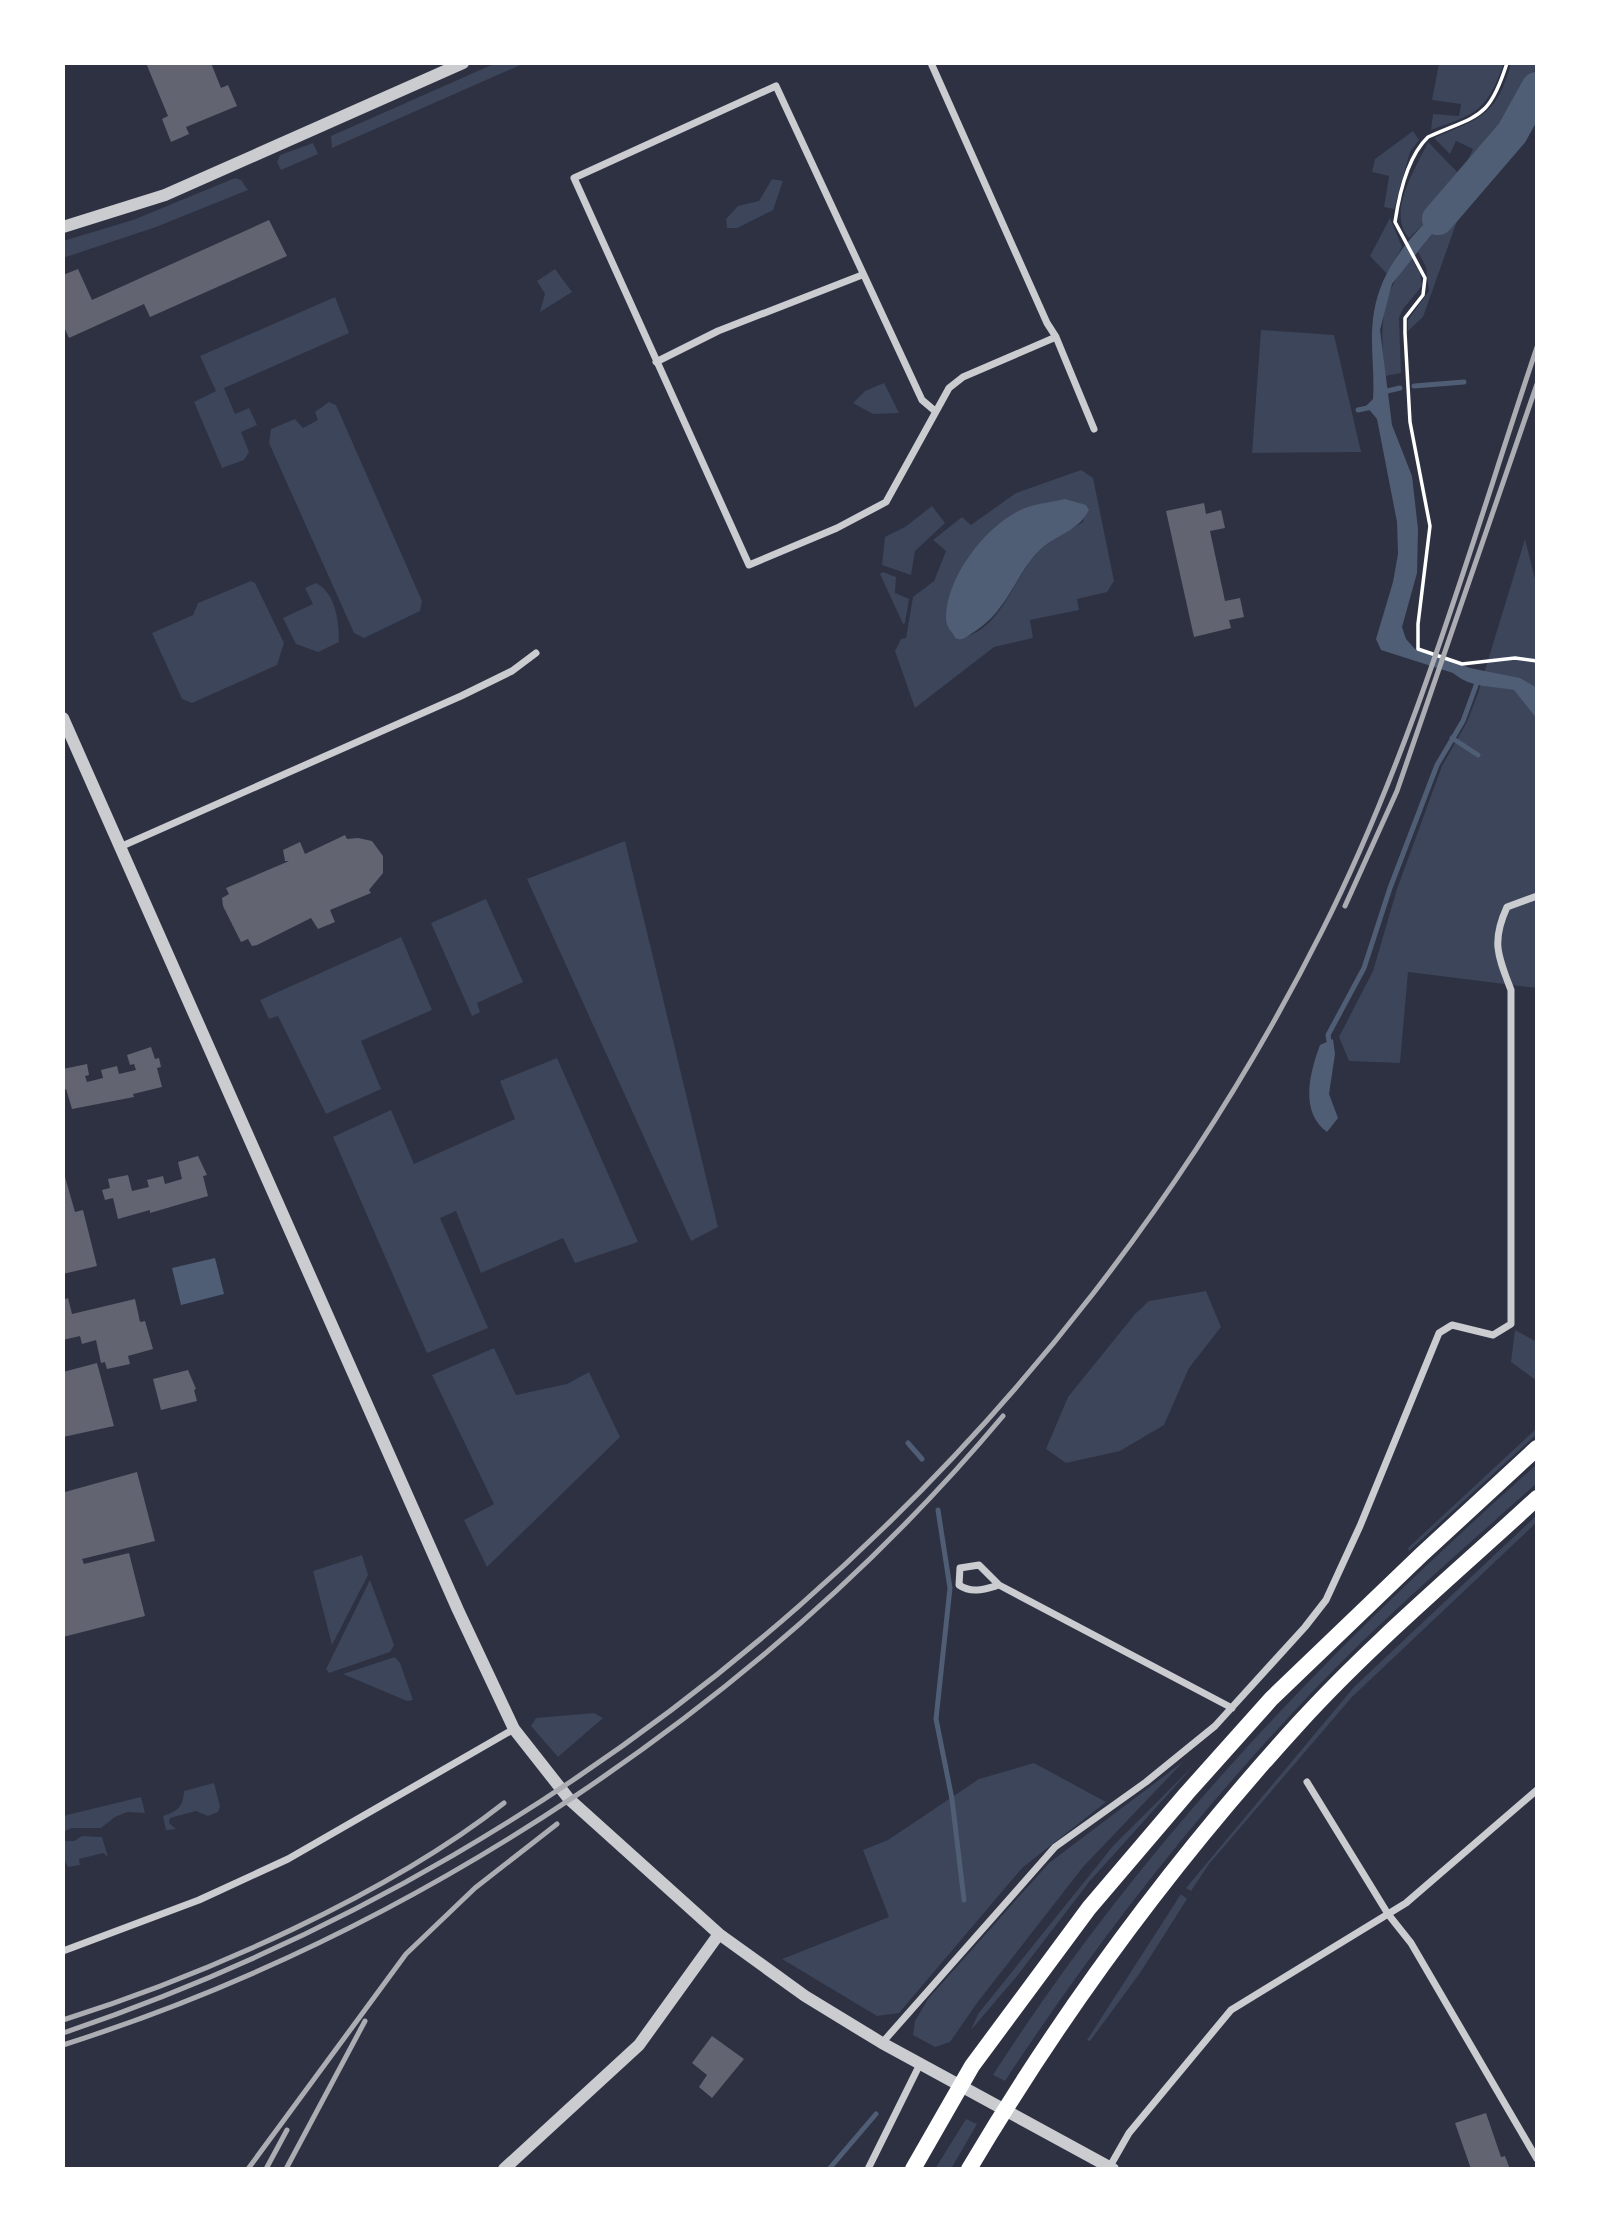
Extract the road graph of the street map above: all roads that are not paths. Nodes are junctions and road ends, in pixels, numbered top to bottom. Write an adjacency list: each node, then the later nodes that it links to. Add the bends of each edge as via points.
1 (463, 63): 3 (street, via 165,195)
2 (931, 63): 5 (street)
3 (63, 227)
4 (862, 275): 6 (street, via 718,331); 6 (street, via 776,86 574,178); 7 (street, via 922,400)
5 (1056, 337): 7 (street, via 963,377 949,388); 8 (street)
6 (656, 362): 7 (street, via 749,565 886,502)
7 (935, 411)
8 (1094, 429)
9 (536, 653): 11 (street, via 512,671 461,696)
10 (63, 718): 11 (street)
11 (120, 847): 17 (street)
12 (1537, 896): 16 (street, via 1507,907 1497,930 1497,953 1511,990 1511,1324 1493,1335 1452,1325 1439,1333 1326,1600)
13 (1537, 1448): 25 (highway, via 1271,1699 1089,1908)
14 (1537, 1498): 26 (highway, via 1362,1659 1220,1813 1123,1936)
15 (999, 1585): 15 (street, via 979,1565 960,1568 959,1585 963,1588 976,1591); 16 (street)
16 (1232, 1707): 23 (street, via 1146,1782 1055,1847)
17 (514, 1729): 21 (street, via 579,1809); 22 (street, via 288,1859 199,1900)
18 (1307, 1782): 20 (street)
19 (1537, 1790): 20 (street)
20 (1388, 1914): 27 (street, via 1411,1943); 28 (street, via 1231,2010 1129,2133)
21 (719, 1934): 23 (street, via 805,1996); 29 (street, via 639,2045)
22 (63, 1951)
23 (882, 2043): 24 (street)
24 (920, 2064): 25 (street); 30 (street)
25 (959, 2085): 26 (street); 31 (highway)
26 (1004, 2110): 28 (street); 32 (highway)
27 (1537, 2159)
28 (1111, 2168)
29 (504, 2169)
30 (868, 2169)
31 (914, 2169)
32 (969, 2169)

